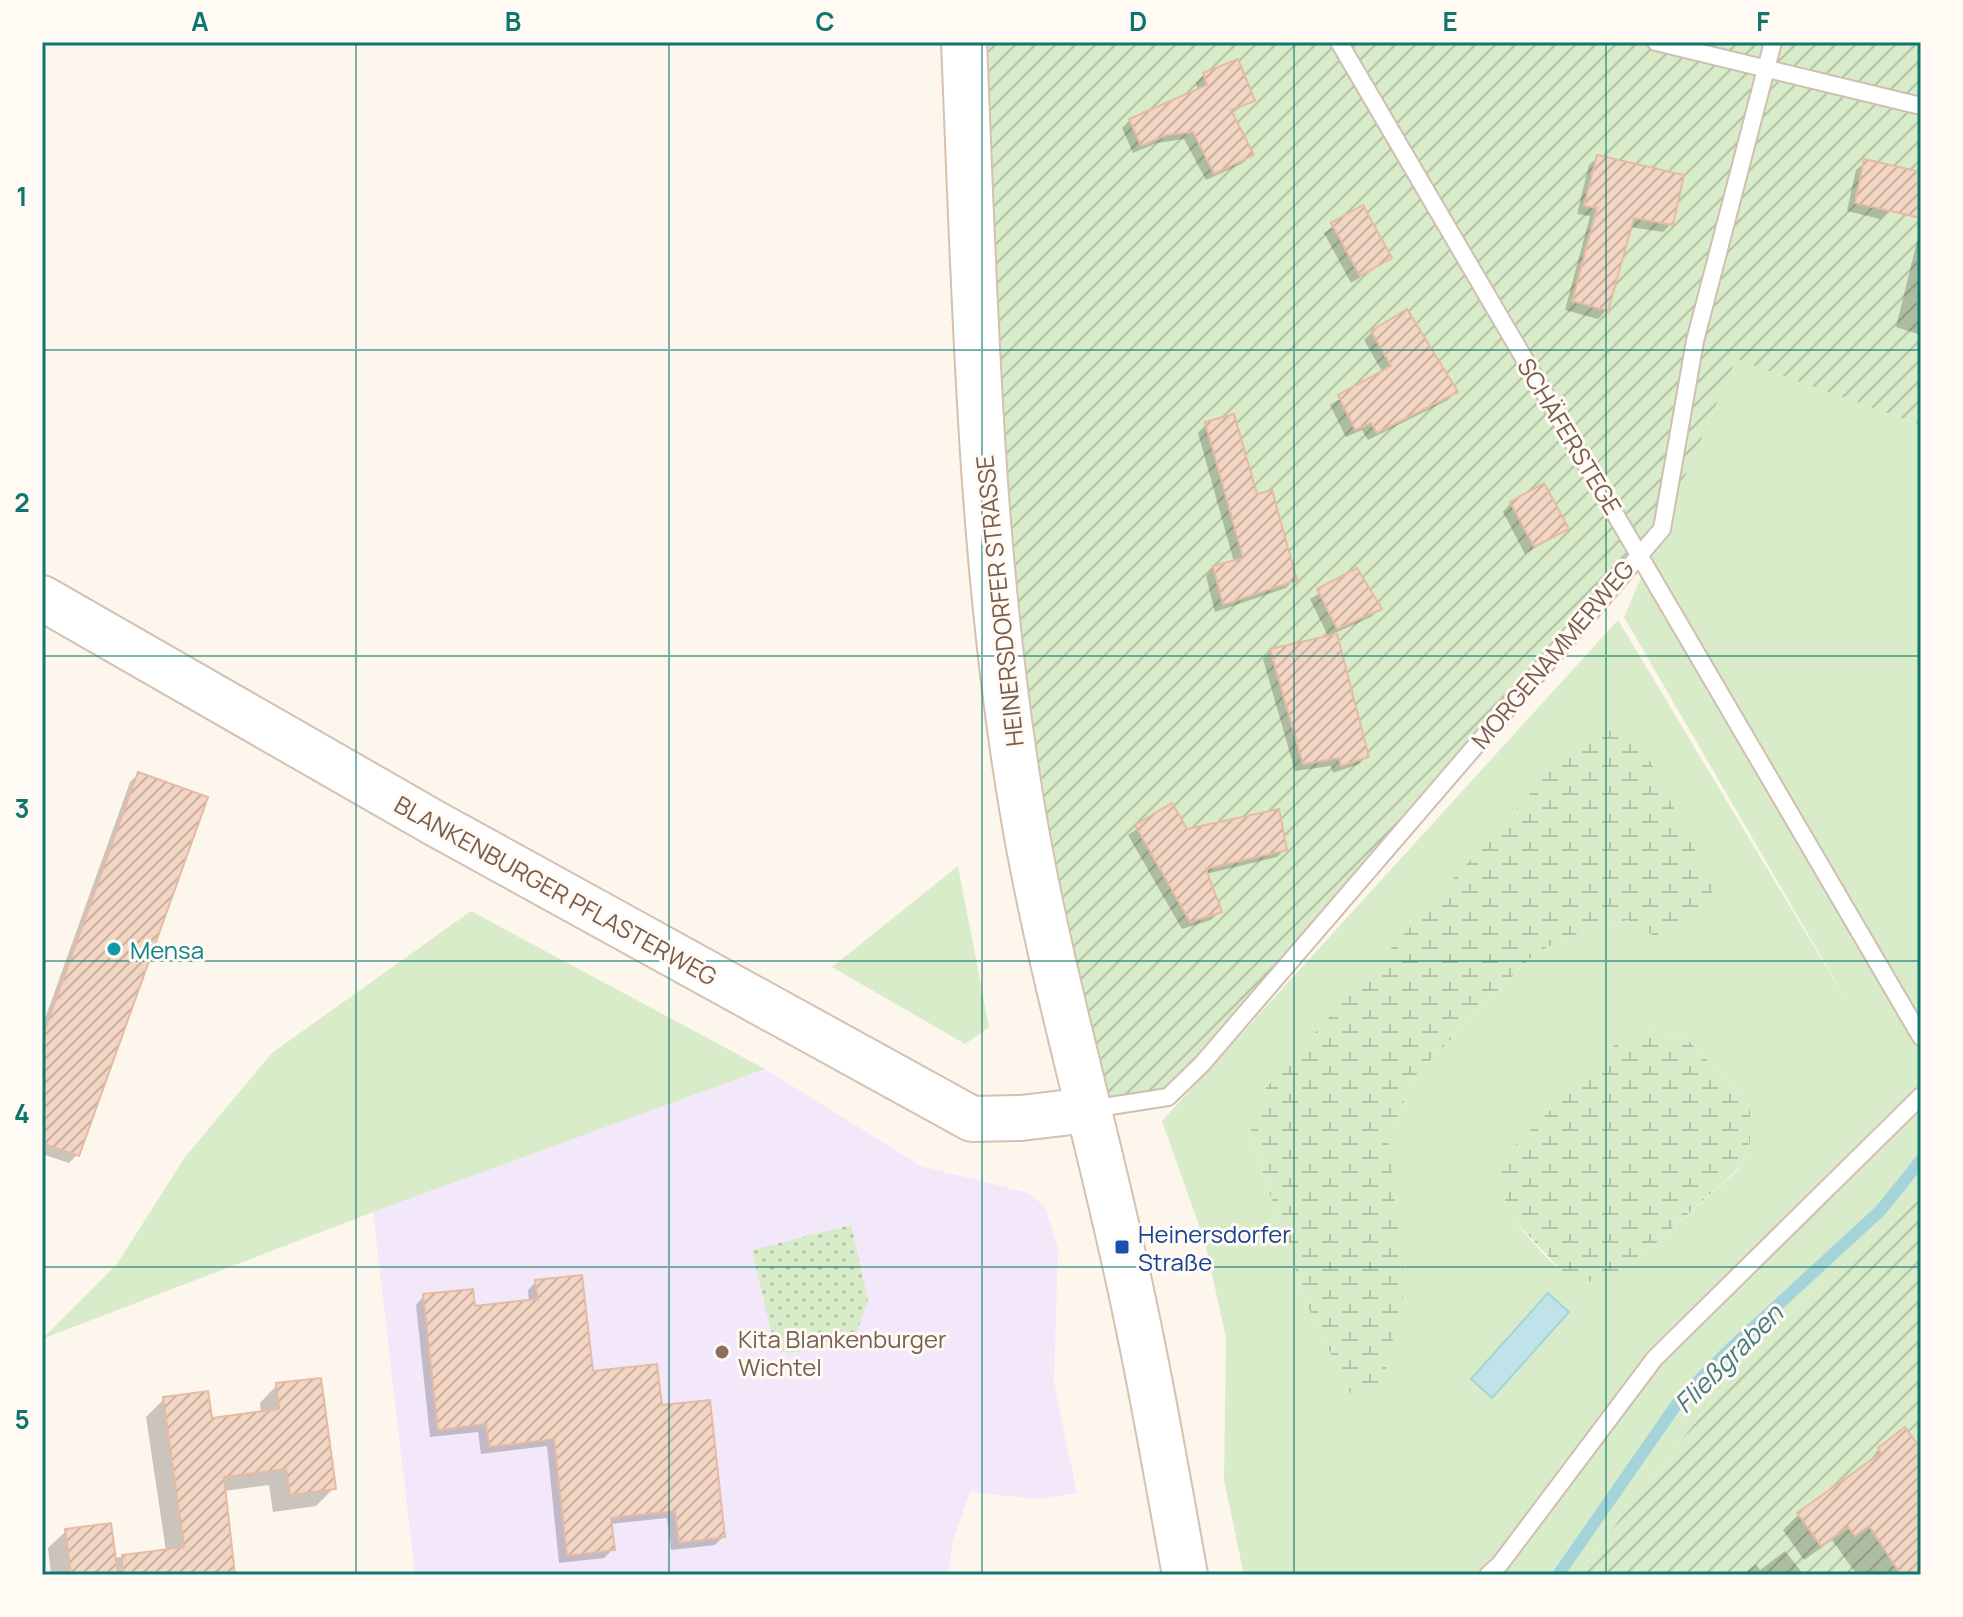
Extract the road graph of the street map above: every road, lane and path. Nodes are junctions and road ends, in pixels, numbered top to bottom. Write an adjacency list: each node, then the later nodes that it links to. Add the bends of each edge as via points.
1 (964, 42): 11 (main road, HEINERSDORFER STRASSE, via 987,510 1003,679 1024,821)
2 (1339, 42): 7 (lane, SCHÄFERSTEGE)
3 (1656, 42): 5 (lane)
4 (1773, 42): 5 (lane, MORGENAMMERWEG)
5 (1767, 69): 6 (lane); 7 (lane, MORGENAMMERWEG, via 1695,341 1662,529)
6 (1921, 106)
7 (1638, 553): 9 (lane, SCHÄFERSTEGE); 11 (lane, MORGENAMMERWEG, via 1202,1064 1168,1097)
8 (42, 598): 11 (main road, BLANKENBURGER PFLASTERWEG, via 450,832 972,1119)
9 (1921, 1037)
10 (1921, 1096): 13 (lane, via 1655,1358)
11 (1088, 1110): 12 (main road, HEINERSDORFER STRASSE, via 1122,1247)
12 (1185, 1575)
13 (1488, 1575)

